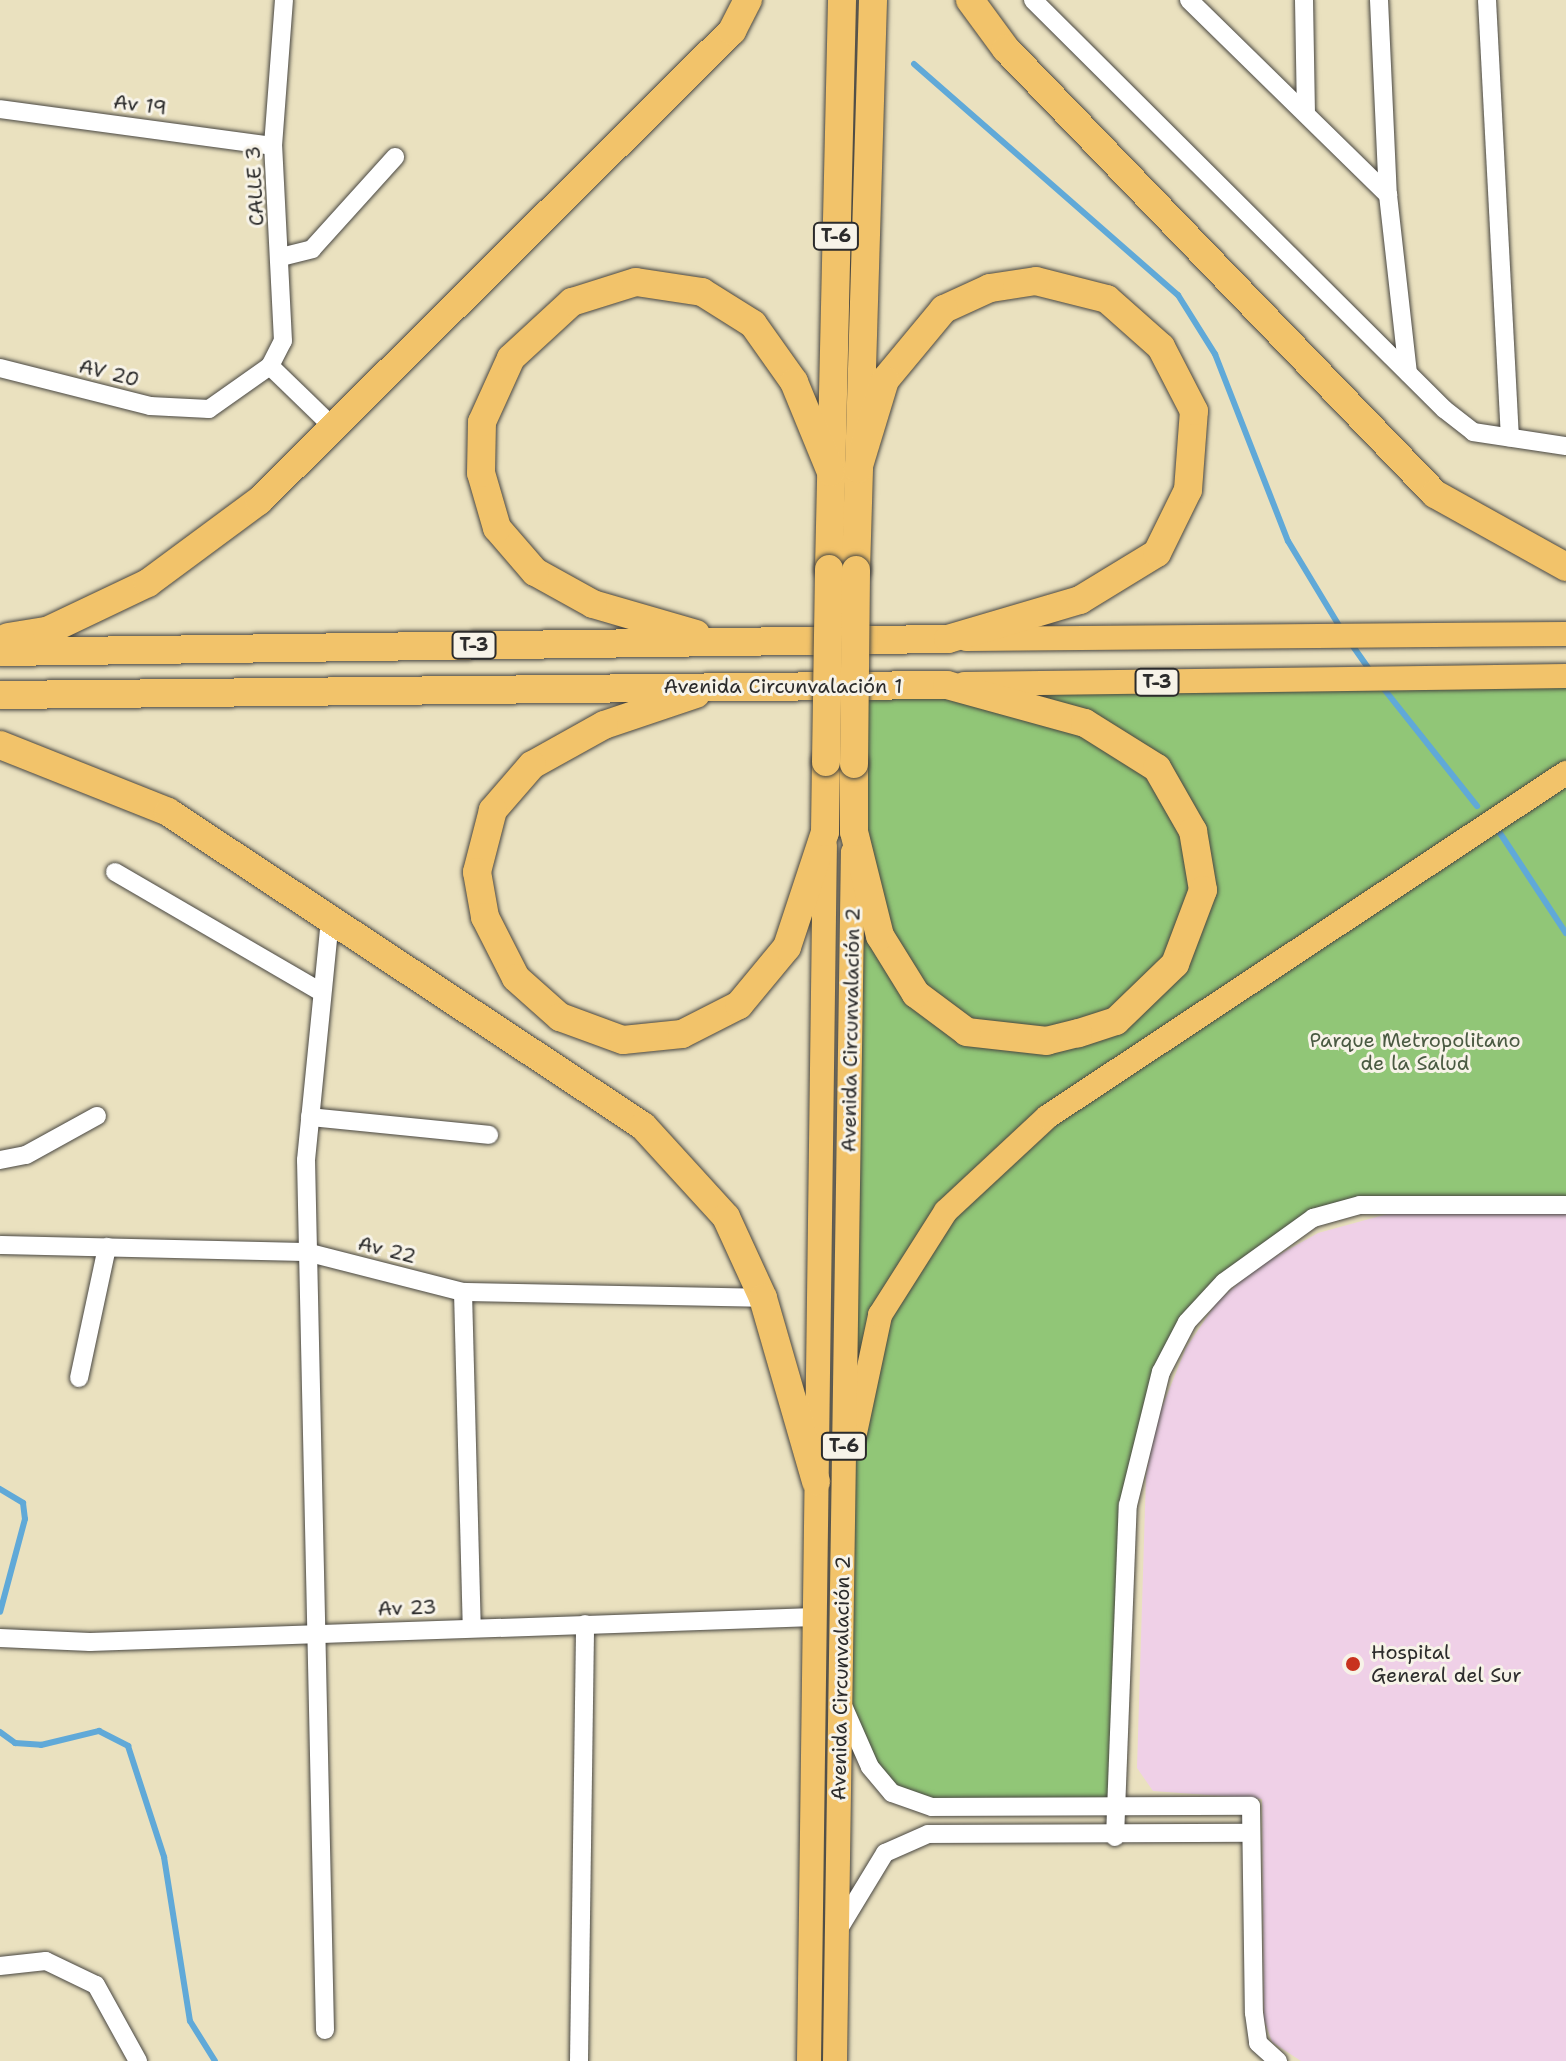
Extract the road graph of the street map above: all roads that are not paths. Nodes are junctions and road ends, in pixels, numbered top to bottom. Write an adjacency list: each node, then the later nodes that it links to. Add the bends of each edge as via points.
1 (284, 0): 13 (street, CALLE 3)
2 (748, 0): 20 (highway, via 732,31)
3 (842, 0): 23 (highway, Avenida Circunvalación 2 / T-6)
4 (873, 0): 23 (highway, Avenida Circunvalación 2 / T-6)
5 (970, 0): 24 (highway, via 1006,49 1435,494)
6 (1033, 0): 19 (street)
7 (1189, 0): 12 (street)
8 (1304, 0): 12 (street)
9 (1379, 0): 15 (street)
10 (1487, 0): 21 (street)
11 (0, 109): 13 (street, Av 19)
12 (1306, 113): 15 (street)
13 (273, 146): 16 (street, CALLE 3)
14 (395, 157): 16 (street, via 312,249)
15 (1388, 195): 19 (street)
16 (281, 257): 17 (street, CALLE 3, via 283,341)
17 (270, 366): 18 (street, AV 20, via 209,409 150,406); 20 (street)
18 (0, 368)
19 (1408, 373): 21 (street, via 1473,432)
20 (333, 427): 26 (highway, via 259,501 148,583 47,631)
21 (1510, 437): 22 (street)
22 (1566, 446)
23 (844, 470): 27 (highway, via 885,380 944,309 990,288 1036,281 1107,299 1161,347 1194,411 1188,490 1157,553 1080,600); 28 (highway, via 794,382 753,324 702,292 636,282 572,302 511,358 482,422 481,473 497,528 535,572 593,604); 35 (highway, Avenida Circunvalación 2 / T-6, bridge)
24 (1566, 567)
25 (1566, 634): 27 (main road, T-3)
26 (0, 638)
27 (948, 639): 28 (highway, T-3)
28 (723, 642): 29 (highway, T-3)
29 (0, 652)
30 (1566, 676): 31 (main road, Avenida Circunvalación 1 / T-3)
31 (947, 685): 32 (highway, Avenida Circunvalación 1 / T-3); 38 (highway, via 1085,723 1157,768 1193,831 1203,890 1175,964 1116,1021 1047,1041 967,1032 916,994 880,936)
32 (720, 686): 33 (highway, Avenida Circunvalación 1 / T-3); 37 (highway, via 604,725 532,765 493,810 477,872 485,917 516,978 560,1017 623,1040 682,1034 739,1005 787,947)
33 (0, 695)
34 (0, 745): 40 (highway, via 168,812)
35 (840, 763): 37 (highway, Avenida Circunvalación 2 / T-6); 38 (highway, Avenida Circunvalación 2 / T-6)
36 (1566, 773): 53 (main road, via 1047,1117 946,1211 880,1315)
37 (825, 832): 53 (main road, Avenida Circunvalación 2 / T-6)
38 (854, 832): 53 (main road, Avenida Circunvalación 2 / T-6)
39 (115, 872): 41 (street)
40 (330, 920): 41 (street); 51 (highway, via 643,1126 726,1217)
41 (318, 990): 43 (street)
42 (97, 1116): 45 (street, via 26,1155)
43 (310, 1117): 44 (street); 49 (street)
44 (489, 1135)
45 (0, 1160)
46 (1566, 1205): 60 (street, via 1360,1205 1313,1218 1224,1282 1187,1322 1161,1372 1128,1505)
47 (0, 1245): 48 (street, Av 22)
48 (107, 1247): 49 (street, Av 22); 52 (street)
49 (306, 1252): 50 (street, Av 22); 57 (street)
50 (463, 1292): 51 (street, Av 22); 56 (street)
51 (763, 1298): 53 (highway)
52 (79, 1378)
53 (830, 1484): 54 (main road, Avenida Circunvalación 2 / T-6); 59 (main road, Avenida Circunvalación 2 / T-6)
54 (815, 1617): 55 (street, Av 23); 68 (main road, Avenida Circunvalación 2 / T-6)
55 (585, 1624): 56 (street, Av 23); 67 (street)
56 (472, 1628): 57 (street, Av 23)
57 (313, 1634): 58 (street, Av 23, via 90,1642); 65 (street)
58 (0, 1638)
59 (841, 1698): 60 (street, via 870,1767 892,1793 932,1807); 63 (main road, Avenida Circunvalación 2 / T-6)
60 (1118, 1807): 61 (street, via 1251,1806); 62 (street)
61 (1250, 1833): 62 (street); 70 (street, via 1254,2013 1258,2043)
62 (1115, 1837): 63 (street, via 928,1834 885,1853 861,1883)
63 (837, 1933): 69 (main road, Avenida Circunvalación 2 / T-6)
64 (0, 1966): 66 (street, via 46,1961 96,1985)
65 (325, 2030)
66 (138, 2061)
67 (579, 2061)
68 (809, 2061)
69 (835, 2061)
70 (1278, 2061)

